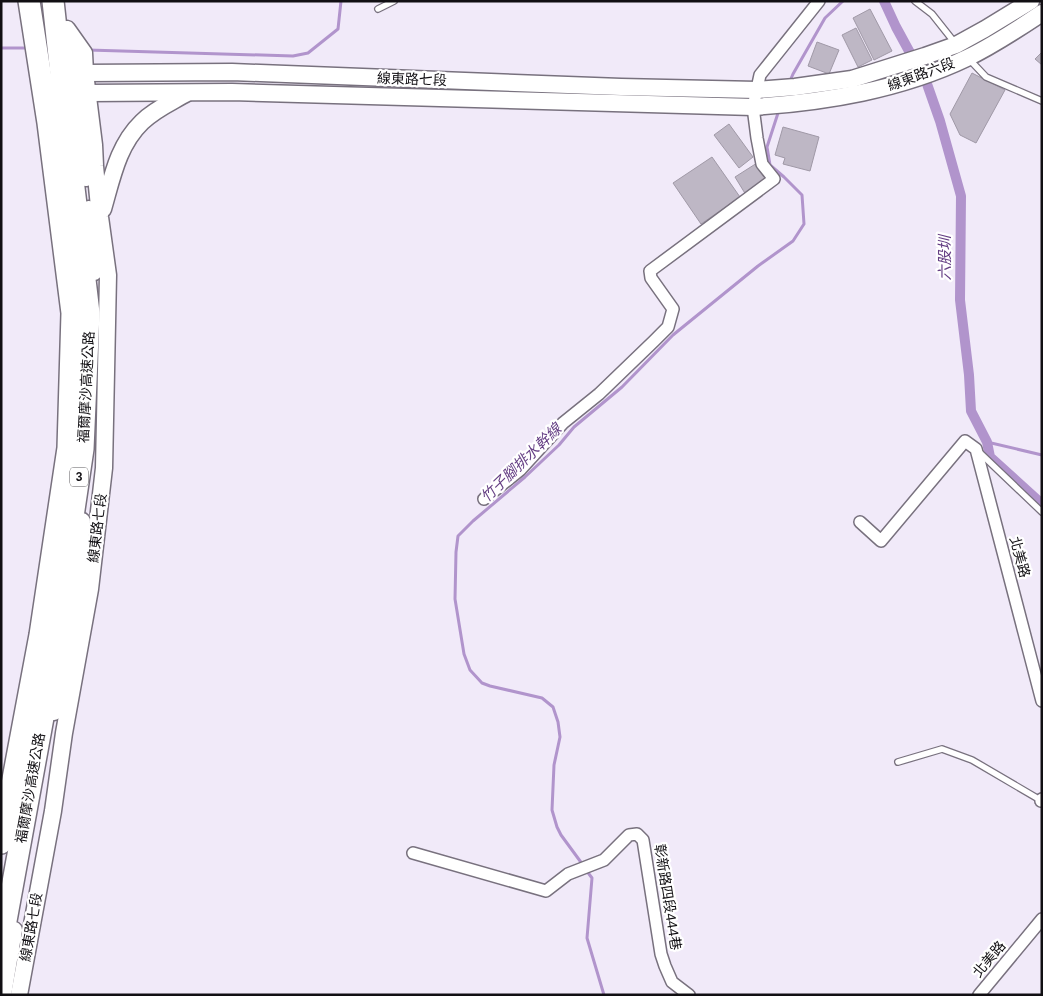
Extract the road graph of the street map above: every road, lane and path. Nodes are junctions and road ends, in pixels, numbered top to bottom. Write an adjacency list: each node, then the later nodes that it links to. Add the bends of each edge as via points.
1 (29, 1): 29 (highway, 福爾摩沙高速公路 / 3, via 72,313 68,438 40,635)
2 (54, 1): 32 (highway, 福爾摩沙高速公路 / 3, via 90,313 83,449 44,712)
3 (60, 1): 10 (street)
4 (394, 1): 8 (lane)
5 (819, 1): 16 (street, via 760,75)
6 (915, 1): 11 (lane, via 932,14)
7 (1031, 1): 11 (main road, 線東路六段)
8 (378, 9)
9 (1042, 13): 12 (main road, 線東路六段)
10 (67, 29): 14 (main road, via 84,53); 15 (main road, 線東路七段)
11 (956, 45): 12 (lane); 16 (main road, 線東路六段, via 852,79)
12 (967, 58): 19 (lane, via 986,77); 20 (main road, 線東路六段, via 900,84 858,94)
13 (232, 72): 14 (main road, 線東路七段); 16 (main road, 線東路七段); 18 (main road)
14 (85, 73): 15 (main road)
15 (82, 90): 17 (main road, 線東路七段); 21 (main road); 33 (main road, 線東路七段, via 78,115 88,186 96,306 84,497 74,599)
16 (757, 90): 20 (street)
17 (189, 92): 18 (main road, 線東路七段); 21 (main road, 線東路七段, via 154,112 132,134 118,155)
18 (232, 92): 20 (main road, 線東路七段)
19 (1042, 101)
20 (753, 107): 23 (street, via 762,164 774,178 650,271 651,278 673,309 668,327 600,394 563,423 520,470)
21 (100, 217): 33 (main road, 線東路七段, via 108,275 100,467 90,589 53,811)
22 (976, 449): 24 (lane); 25 (street, via 965,441 882,541); 26 (street, 北美路)
23 (484, 499)
24 (1042, 512)
25 (860, 522)
26 (1042, 701)
27 (898, 762): 28 (lane, via 942,749 972,760)
28 (1042, 800)
29 (1, 842)
30 (413, 853): 34 (street, 彰新路四段444巷, via 546,891 568,874 604,860 629,835 637,834 643,840 664,966 672,982)
31 (1042, 919): 35 (street, 北美路)
32 (1, 948)
33 (12, 991)
34 (689, 995)
35 (979, 995)

